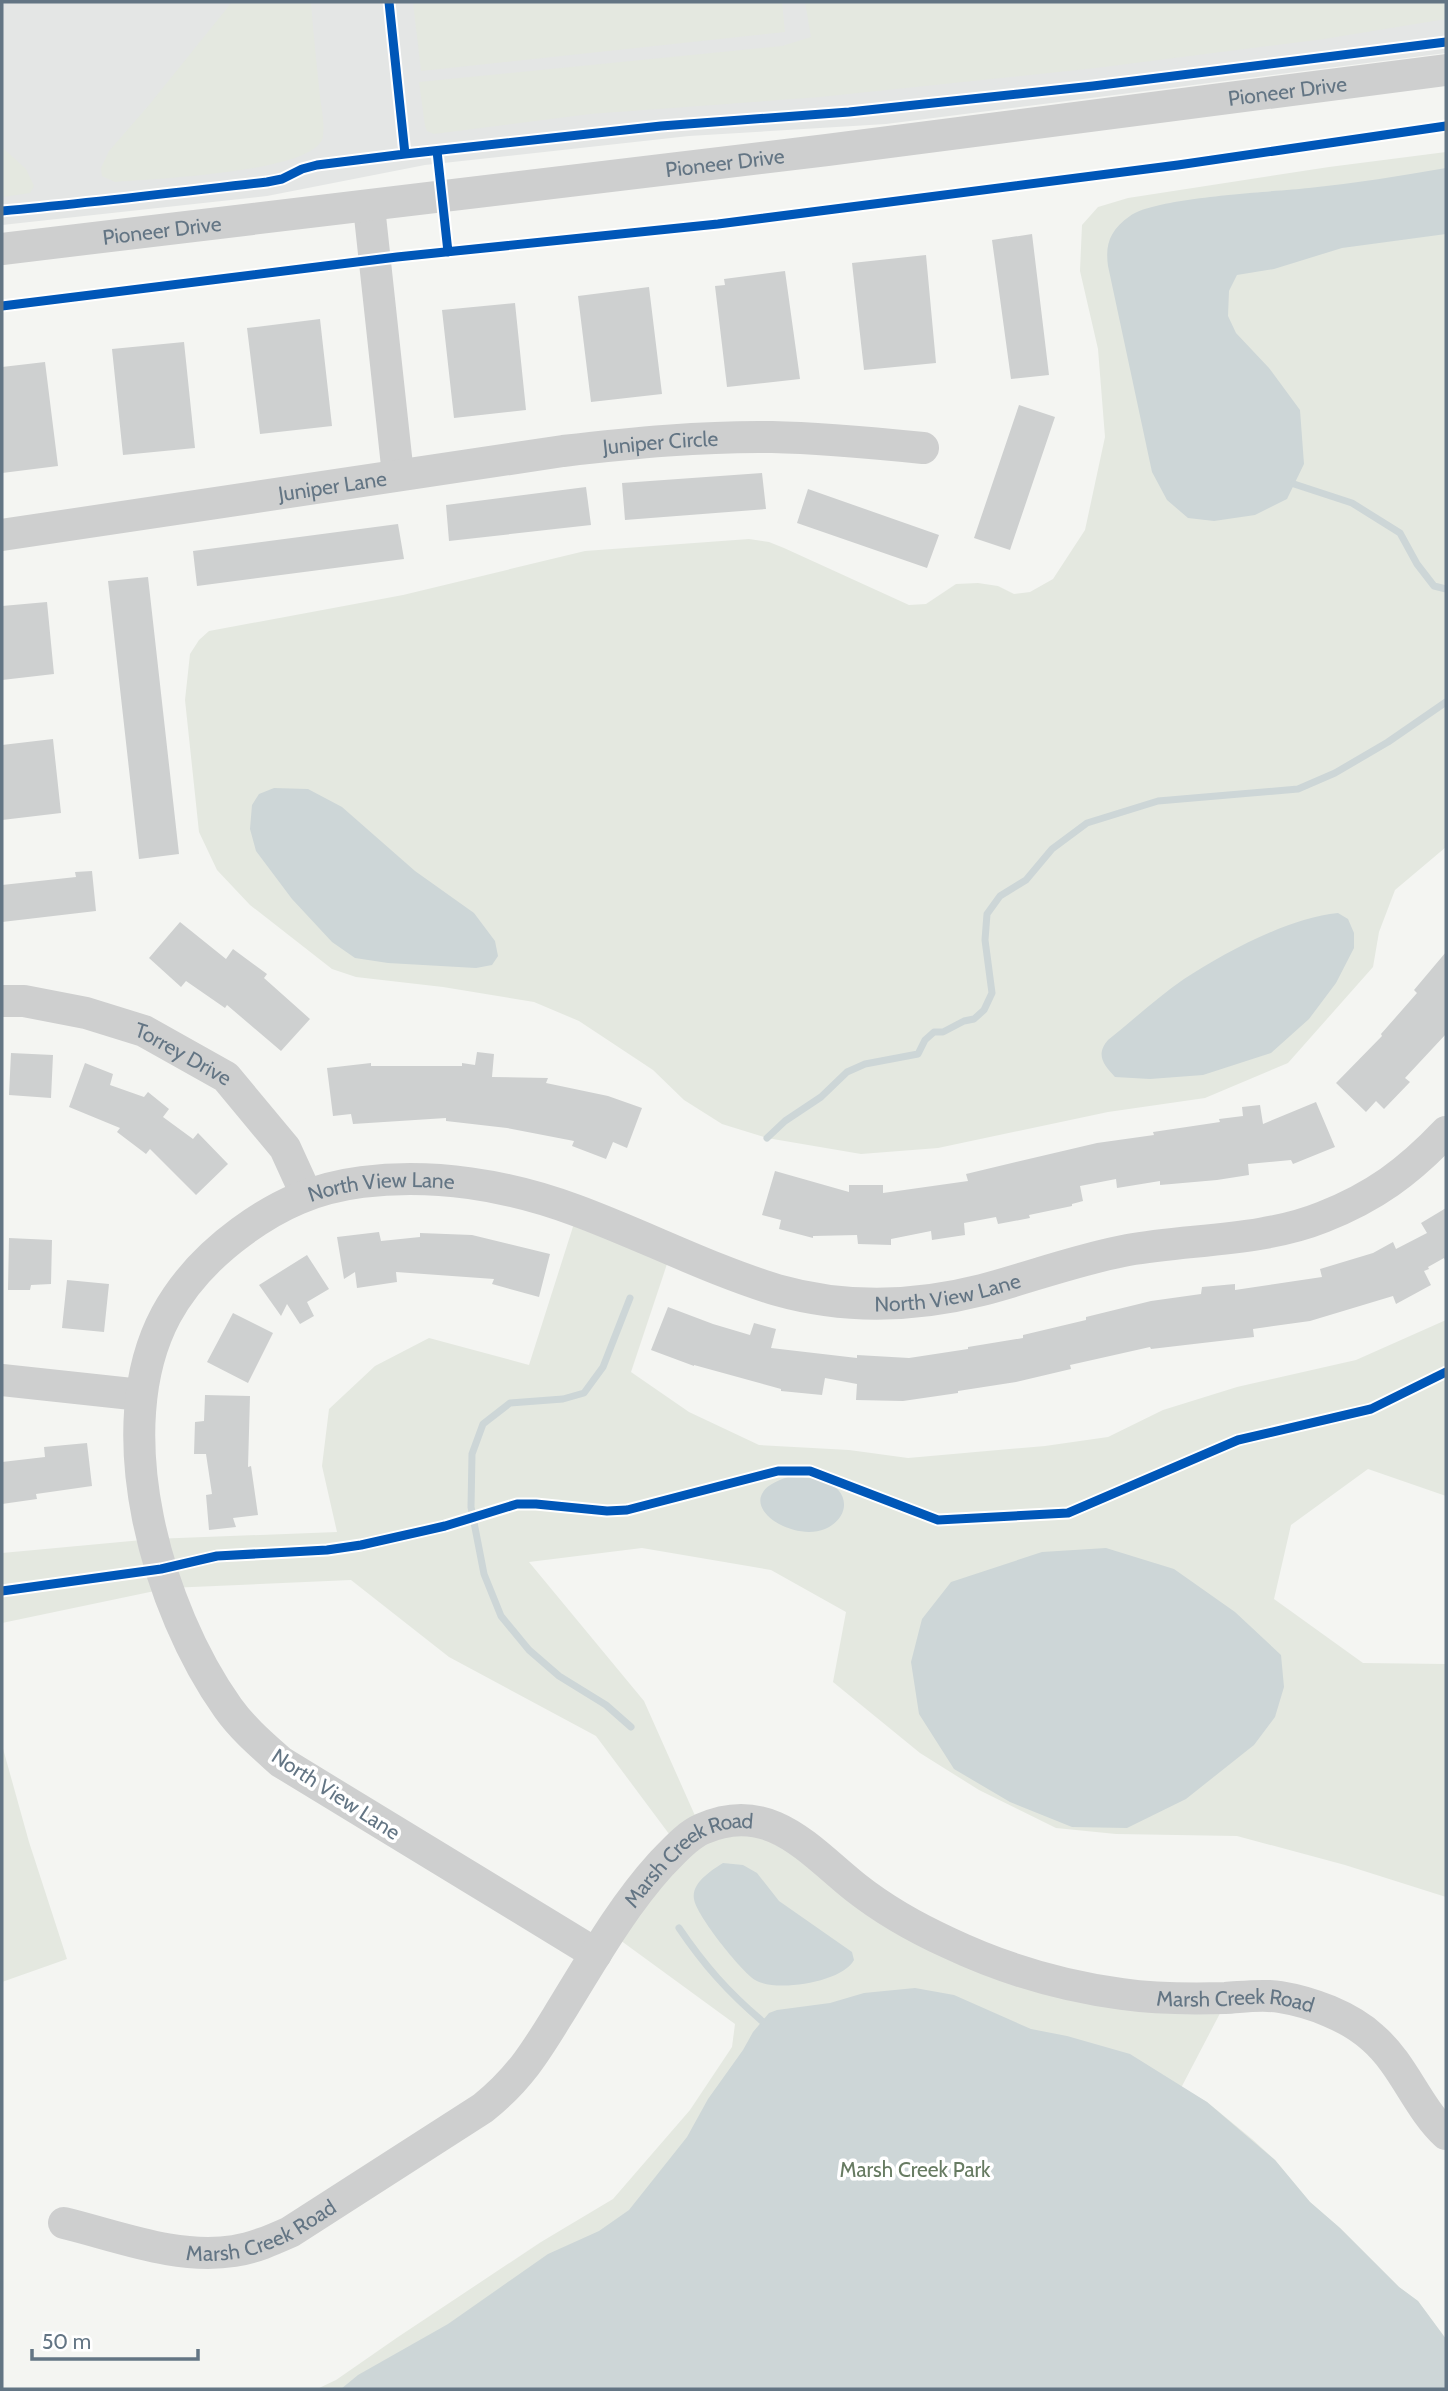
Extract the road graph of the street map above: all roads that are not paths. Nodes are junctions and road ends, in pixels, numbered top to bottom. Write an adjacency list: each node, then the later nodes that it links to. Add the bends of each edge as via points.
1 (1446, 70): 2 (street, Pioneer Drive)
2 (369, 206): 3 (street, Pioneer Drive); 5 (street, Juniper Lane)
3 (2, 249)
4 (923, 448): 5 (street, Juniper Circle, via 771,437 699,440 562,451)
5 (398, 475): 6 (street, Juniper Lane)
6 (2, 535)
7 (2, 1001): 9 (street, Torrey Drive, via 86,1013 144,1031 226,1077 285,1148)
8 (1446, 1132): 9 (street, North View Lane, via 1394,1181 1317,1220 1268,1232 1115,1252 980,1290 887,1304 828,1301 777,1290 571,1208 515,1192 405,1178)
9 (306, 1194): 11 (street, North View Lane, via 263,1216 189,1280 165,1317)
10 (2, 1380): 11 (street)
11 (141, 1395): 12 (street, North View Lane, via 140,1472 161,1569 190,1644 230,1712 281,1762)
12 (596, 1954): 13 (street, Marsh Creek Road, via 624,1909 678,1846 701,1829 731,1821 756,1821 795,1836 897,1916 1003,1966 1053,1982 1136,1996 1279,1997 1315,2006 1373,2037); 14 (street, Marsh Creek Road, via 529,2062 507,2089 290,2232 263,2244 204,2253 173,2250)
13 (1446, 2134)
14 (64, 2223)

